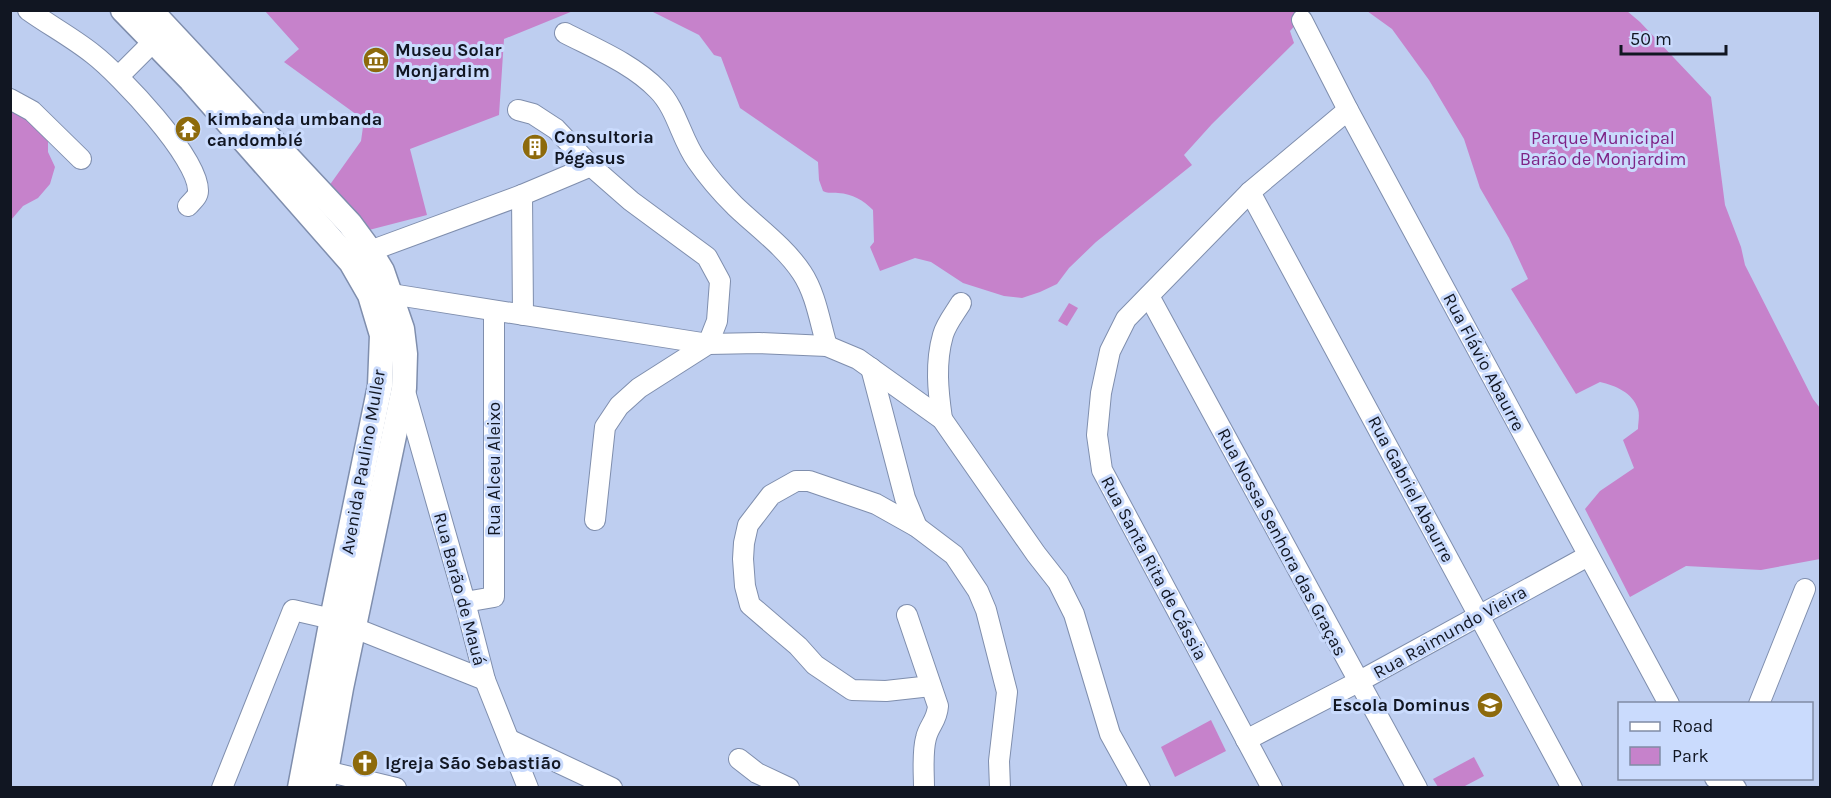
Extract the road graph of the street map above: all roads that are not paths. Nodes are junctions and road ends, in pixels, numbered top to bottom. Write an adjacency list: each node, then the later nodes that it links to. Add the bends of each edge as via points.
1 (28, 10): 7 (street)
2 (123, 10): 6 (main road, Avenida Paulino Muller)
3 (150, 10): 16 (main road, Avenida Paulino Muller, via 350,224)
4 (1302, 20): 10 (street, Rua Flávio Abaurre)
5 (565, 33): 23 (street, via 615,59 658,90 695,159 729,200 803,274)
6 (154, 41): 7 (street); 34 (main road, Avenida Paulino Muller, via 351,262 370,295 382,334 380,386)
7 (119, 76): 15 (street, via 176,143 195,175 198,192)
8 (10, 99): 11 (street, via 32,111)
9 (518, 110): 12 (street, via 533,114 556,129)
10 (1348, 110): 13 (street, Rua Santa Rita de Cássia); 29 (street, Rua Flávio Abaurre)
11 (81, 159)
12 (591, 166): 14 (street); 22 (street, via 707,257 720,281 717,321)
13 (1250, 192): 18 (street, Rua Santa Rita de Cássia); 33 (street, Rua Gabriel Abaurre)
14 (522, 195): 16 (street); 21 (street)
15 (188, 206)
16 (369, 251): 17 (main road, Avenida Paulino Muller)
17 (391, 294): 20 (street); 25 (main road, Avenida Paulino Muller, via 402,329)
18 (1149, 296): 37 (street, Rua Nossa Senhora das Graças); 42 (street, Rua Santa Rita de Cássia, via 1126,319 1110,351 1097,435 1102,470)
19 (961, 303): 26 (street, via 943,334 938,379)
20 (494, 312): 21 (street); 31 (street, Rua Alceu Aleixo, via 494,597)
21 (523, 315): 22 (street)
22 (708, 344): 23 (street); 27 (street, via 639,388 619,406 605,428)
23 (827, 346): 24 (street)
24 (871, 368): 26 (street); 28 (street)
25 (404, 388): 31 (street, Rua Barão de Mauá); 35 (main road, Avenida Paulino Muller)
26 (942, 419): 53 (street, via 1058,582 1074,614 1110,734)
27 (595, 520)
28 (917, 527): 38 (street, via 876,504 810,481 796,481 771,495 748,525 743,559 745,586 750,604 815,665 852,690); 52 (street, via 954,555 986,610 1007,693)
29 (1588, 556): 33 (street, Rua Raimundo Vieira); 39 (street, Rua Flávio Abaurre)
30 (1805, 589): 40 (street)
31 (465, 602): 36 (street, Rua Barão de Mauá)
32 (907, 615): 38 (street)
33 (1480, 616): 37 (street, Rua Raimundo Vieira); 56 (street, Rua Gabriel Abaurre)
34 (332, 619): 35 (street); 46 (street, via 293,610); 47 (main road, Avenida Paulino Muller)
35 (355, 627): 36 (street); 44 (main road, Avenida Paulino Muller)
36 (485, 680): 41 (street, Rua Barão de Mauá)
37 (1358, 682): 42 (street, Rua Raimundo Vieira); 55 (street, Rua Nossa Senhora das Graças)
38 (931, 686): 51 (street, via 938,706 937,718 924,742)
39 (1668, 702)
40 (1760, 702)
41 (510, 740): 45 (street, Rua Barão de Mauá); 49 (street)
42 (1246, 740): 54 (street, Rua Santa Rita de Cássia)
43 (739, 759): 50 (street, via 757,773)
44 (325, 779): 48 (street)
45 (528, 787)
46 (222, 788)
47 (300, 788)
48 (396, 788)
49 (612, 788)
50 (789, 788)
51 (924, 788)
52 (1000, 788)
53 (1140, 788)
54 (1272, 788)
55 (1417, 788)
56 (1572, 788)

